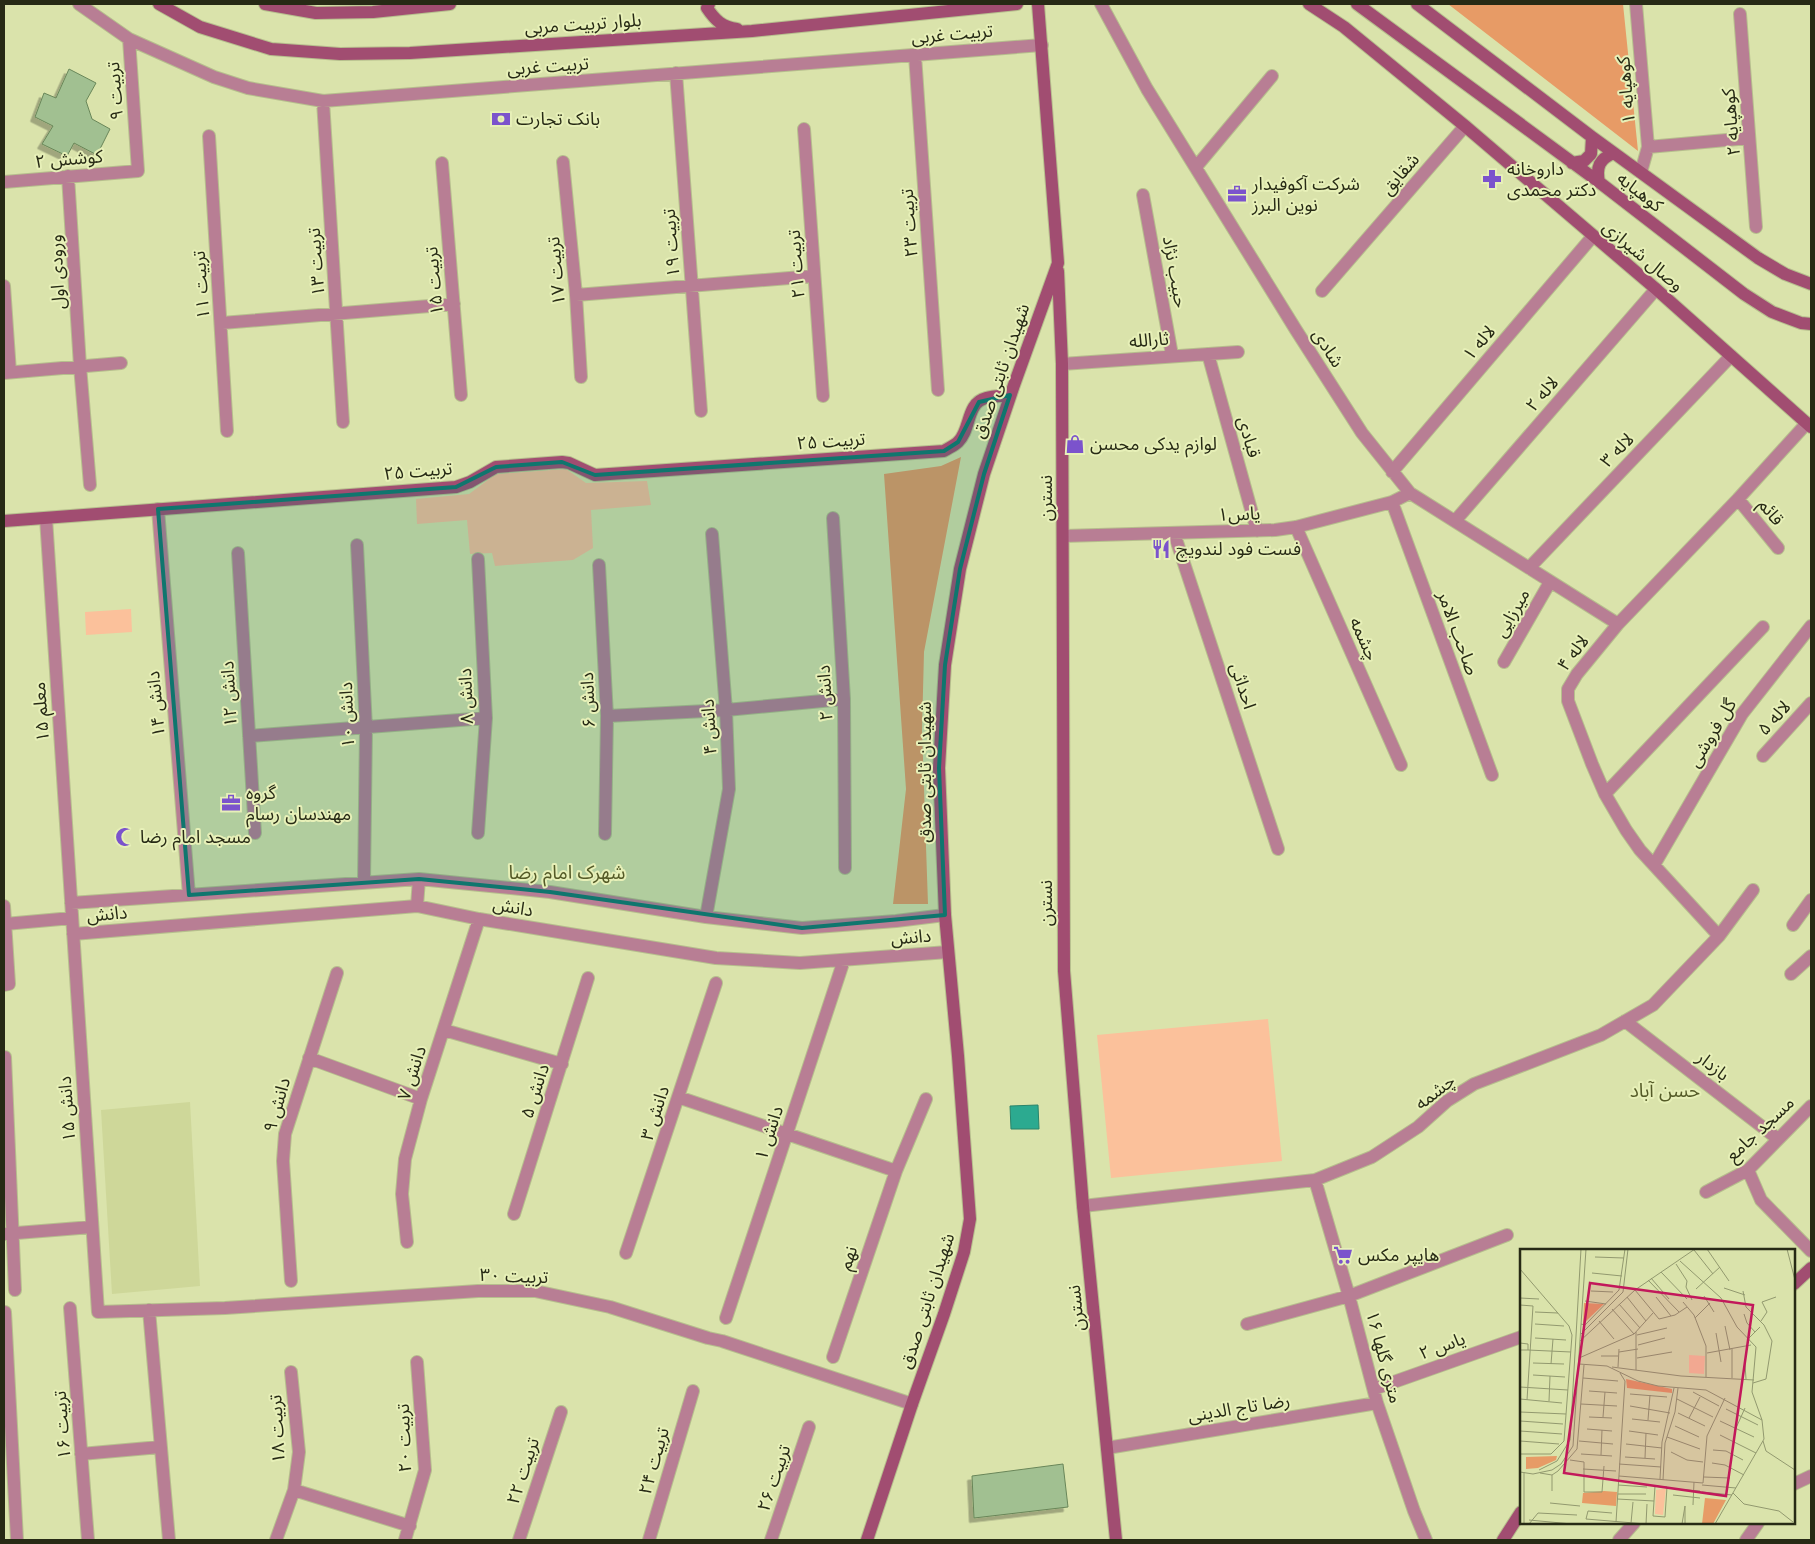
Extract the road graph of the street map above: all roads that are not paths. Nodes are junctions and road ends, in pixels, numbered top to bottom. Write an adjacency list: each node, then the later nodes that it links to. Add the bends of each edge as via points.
1 (79, 4): 16 (street, تربیت غربی)
2 (159, 4): 15 (main road, بلوار تربیت مربی, via 200,27 272,50 340,54 410,53)
3 (265, 4): 4 (main road, via 316,14)
4 (450, 4)
5 (709, 4): 15 (main road, via 715,20 730,28)
6 (1017, 4): 15 (main road, بلوار تربیت مربی)
7 (1038, 4): 17 (main road, شهیدان ثابتی صدق)
8 (1101, 4): 32 (street, شادی, via 1147,89)
9 (1309, 4): 22 (main road, وصال شیرازی, via 1344,27)
10 (1356, 4): 13 (main road, کوهپایه)
11 (1417, 4): 25 (main road, کوهپایه)
12 (1636, 4): 27 (street, کوهپایه ۱)
13 (1367, 8): 31 (main road, کوهپایه)
14 (1740, 14): 26 (street, کوهپایه ۲)
15 (752, 31)
16 (129, 39): 21 (street, تربیت غربی, via 214,77 248,88); 33 (street, تربیت ۹)
17 (1042, 44): 18 (street, تربیت غربی); 41 (main road, شهیدان ثابتی صدق)
18 (915, 54): 19 (street, تربیت غربی); 62 (street, تربیت ۲۳)
19 (676, 73): 21 (street, تربیت غربی); 45 (street, تربیت ۱۹)
20 (1272, 76): 32 (street)
21 (323, 101): 50 (street, تربیت ۱۳)
22 (1465, 126): 40 (main road, وصال شیرازی); 47 (street, شقایق)
23 (804, 129): 42 (street, تربیت ۲۱)
24 (209, 136): 51 (street, تربیت ۱۱)
25 (1592, 137): 28 (main road, کوهپایه); 31 (main road, via 1591,154)
26 (1749, 138): 27 (street); 39 (street, کوهپایه ۲)
27 (1648, 147): 34 (street, کوهپایه ۱)
28 (1614, 153): 34 (main road, کوهپایه); 37 (main road, via 1600,162 1597,171)
29 (563, 162): 48 (street, تربیت ۱۷)
30 (442, 163): 49 (street, تربیت ۱۵)
31 (1572, 163): 37 (main road, کوهپایه)
32 (1196, 167): 70 (street, شادی, via 1362,433)
33 (138, 171): 35 (street, کوشش ۲)
34 (1641, 172): 43 (main road, کوهپایه, via 1758,258)
35 (68, 176): 36 (street, کوشش ۲); 59 (street, ورودی اول)
36 (4, 182)
37 (1599, 182): 52 (main road, کوهپایه, via 1744,294 1772,312)
38 (1143, 195): 55 (street, حبیب نژاد)
39 (1756, 227)
40 (1593, 236): 46 (main road, وصال شیرازی); 70 (street, لاله ۱)
41 (1058, 263): 58 (main road, نسترن); 64 (main road, شهیدان ثابتی صدق)
42 (814, 276): 45 (street); 65 (street, تربیت ۲۱)
43 (1811, 284)
44 (4, 286): 60 (street)
45 (692, 286): 48 (street); 66 (street, تربیت ۱۹)
46 (1656, 289): 56 (main road, وصال شیرازی); 79 (street, لاله ۲)
47 (1322, 291)
48 (576, 294): 61 (street, تربیت ۱۷)
49 (454, 304): 50 (street); 63 (street, تربیت ۱۵)
50 (336, 314): 51 (street); 67 (street, تربیت ۱۳)
51 (222, 323): 69 (street, تربیت ۱۱)
52 (1811, 324)
53 (1238, 352): 54 (street, ثارالله)
54 (1208, 354): 55 (street, ثارالله); 81 (street, قبادی)
55 (1172, 356): 58 (street, ثارالله)
56 (1732, 356): 68 (main road, وصال شیرازی); 90 (street, لاله ۳)
57 (121, 363): 59 (street)
58 (1062, 364): 84 (main road, نسترن)
59 (80, 366): 60 (street); 71 (street, ورودی اول)
60 (7, 372)
61 (581, 376)
62 (938, 390)
63 (461, 395)
64 (1010, 395): 75 (main road, تربیت ۲۵, via 978,402 958,442 944,451 595,475 562,462 496,467 456,487); 121 (main road, شهیدان ثابتی صدق, via 984,474 960,569 945,665 939,768)
65 (823, 396)
66 (701, 410)
67 (343, 422)
68 (1809, 425): 73 (street, لاله ۴)
69 (227, 431)
70 (1392, 472): 72 (street, شادی)
71 (90, 485)
72 (1410, 493): 74 (street, یاس۱); 79 (street, شادی)
73 (1738, 499): 86 (street, قائم); 92 (street, لاله ۴)
74 (1392, 502): 80 (street, یاس۱); 105 (street, صاحب الامر)
75 (158, 509): 76 (main road, تربیت ۲۵); 116 (street, دانش ۱۴)
76 (46, 518): 78 (main road, تربیت ۲۵); 118 (street, معلم ۱۵)
77 (833, 518): 96 (street, دانش ۲)
78 (4, 521)
79 (1455, 521): 90 (street, شادی)
80 (1296, 527): 81 (street, یاس۱); 104 (street, چشمه)
81 (1257, 531): 82 (street, یاس۱)
82 (1174, 533): 84 (street, یاس۱); 110 (street, احداثی)
83 (712, 534): 98 (street, دانش ۴)
84 (1063, 536): 152 (main road, نسترن, via 1064,971)
85 (357, 545): 101 (street, دانش ۱۰)
86 (1778, 548)
87 (238, 553): 102 (street, دانش ۱۲)
88 (478, 559): 100 (street, دانش ۸)
89 (598, 565): 99 (street, دانش ۶)
90 (1529, 568): 91 (street, شادی)
91 (1550, 582): 92 (street, شادی); 95 (street, میرزایی)
92 (1618, 624): 106 (street, لاله ۴, via 1568,689 1572,714)
93 (1811, 626): 111 (street, گل فروشی, via 1742,714)
94 (1763, 627): 106 (street)
95 (1504, 662)
96 (844, 699): 98 (street); 112 (street, دانش ۲)
97 (1811, 703): 103 (street, لاله ۵)
98 (726, 710): 99 (street); 122 (street, دانش ۴, via 729,789)
99 (607, 716): 109 (street, دانش ۶)
100 (486, 718): 101 (street); 108 (street, دانش ۸)
101 (366, 728): 102 (street); 114 (street, دانش ۱۰)
102 (249, 736): 107 (street, دانش ۱۲)
103 (1763, 756)
104 (1401, 765)
105 (1492, 775)
106 (1605, 794): 111 (street, لاله ۴, via 1626,830)
107 (255, 833)
108 (478, 833)
109 (605, 834)
110 (1278, 849)
111 (1654, 865): 128 (street, لاله ۴)
112 (845, 868)
113 (418, 879): 114 (street, دانش); 120 (street); 122 (street, دانش, via 550,892)
114 (364, 883): 116 (street, دانش)
115 (1752, 890): 128 (street, چشمه)
116 (189, 895): 118 (street, دانش)
117 (1811, 900): 126 (street)
118 (71, 903): 123 (street, دانش ۱۵)
119 (4, 906): 125 (street)
120 (417, 906): 124 (street, دانش); 127 (street, دانش)
121 (945, 915): 122 (street, دانش, via 802,928); 129 (main road, شهیدان ثابتی صدق)
122 (706, 917)
123 (72, 918): 125 (street); 127 (street, دانش ۱۵)
124 (479, 919): 131 (street, دانش, via 716,958 800,963); 138 (street, دانش ۷)
125 (5, 924): 136 (street, via 9,984)
126 (1793, 925)
127 (73, 934): 154 (street, دانش ۱۵)
128 (1719, 936): 137 (street, چشمه, via 1653,1005)
129 (948, 952): 131 (street, دانش); 177 (main road, شهیدان ثابتی صدق, via 970,1219 964,1252)
130 (1811, 956): 133 (street)
131 (844, 960): 146 (street, دانش ۱)
132 (337, 972): 140 (street, دانش ۹)
133 (1791, 974)
134 (588, 978): 141 (street, دانش ۵)
135 (716, 983): 142 (street, دانش ۳)
136 (4, 985)
137 (1626, 1021): 147 (street, بازدار); 150 (street, چشمه, via 1601,1035 1474,1084 1372,1157)
138 (444, 1030): 141 (street); 143 (street, دانش ۷)
139 (5, 1057): 155 (street)
140 (309, 1058): 143 (street); 161 (street, دانش ۹, via 285,1134 283,1161)
141 (562, 1064): 153 (street, دانش ۵)
142 (678, 1097): 146 (street); 159 (street, دانش ۳)
143 (421, 1099): 157 (street, دانش ۷, via 405,1159 402,1194)
144 (926, 1099): 149 (street, نهم)
145 (1811, 1106): 147 (street, مسجد جامع)
146 (787, 1134): 149 (street); 169 (street, دانش ۱)
147 (1778, 1139): 148 (street, مسجد جامع)
148 (1748, 1170): 151 (street, مسجد جامع); 158 (street, via 1761,1200)
149 (896, 1171): 172 (street, نهم)
150 (1316, 1180): 152 (street, چشمه); 164 (street, ۱۶ متری گلها)
151 (1706, 1192)
152 (1083, 1206): 182 (main road, نسترن)
153 (514, 1214)
154 (92, 1227): 155 (street); 168 (street, دانش ۱۵)
155 (8, 1234): 163 (street)
156 (1507, 1235): 164 (street)
157 (407, 1242)
158 (1811, 1252)
159 (626, 1253)
160 (1811, 1268): 162 (main road)
161 (291, 1281)
162 (1795, 1283)
163 (15, 1290)
164 (1349, 1296): 170 (street); 175 (street, ۱۶ متری گلها)
165 (70, 1308): 183 (street, تربیت ۱۶)
166 (148, 1310): 168 (street, تربیت ۳۰); 177 (street, تربیت ۳۰, via 478,1291 535,1291 610,1307); 181 (street)
167 (5, 1312): 191 (street)
168 (98, 1312)
169 (726, 1318)
170 (1247, 1324)
171 (1520, 1337): 175 (street, یاس ۲)
172 (833, 1357)
173 (417, 1362): 190 (street, تربیت ۲۰, via 425,1470)
174 (291, 1372): 186 (street, تربیت ۱۸, via 298,1452)
175 (1374, 1389): 178 (street, ۱۶ متری گلها)
176 (693, 1392): 197 (street, تربیت ۲۴)
177 (912, 1404): 199 (main road, شهیدان ثابتی صدق)
178 (1377, 1404): 182 (street, رضا تاج الدینی); 201 (street, ۱۶ متری گلها)
179 (561, 1412): 196 (street, تربیت ۲۲)
180 (809, 1427): 198 (street, تربیت ۲۶)
181 (160, 1447): 183 (street); 193 (street)
182 (1107, 1448): 200 (main road, نسترن)
183 (81, 1454): 192 (street, تربیت ۱۶)
184 (1811, 1476): 185 (street)
185 (1795, 1484)
186 (294, 1490): 190 (street); 194 (street, تربیت ۱۸)
187 (1520, 1514): 202 (main road)
188 (1633, 1524): 203 (street)
189 (1757, 1524): 204 (street)
190 (410, 1526): 195 (street, تربیت ۲۰)
191 (17, 1540)
192 (88, 1540)
193 (169, 1540)
194 (276, 1540)
195 (405, 1540)
196 (518, 1540)
197 (649, 1540)
198 (771, 1540)
199 (868, 1540)
200 (1116, 1540)
201 (1426, 1540)
202 (1503, 1540)
203 (1619, 1540)
204 (1746, 1540)

